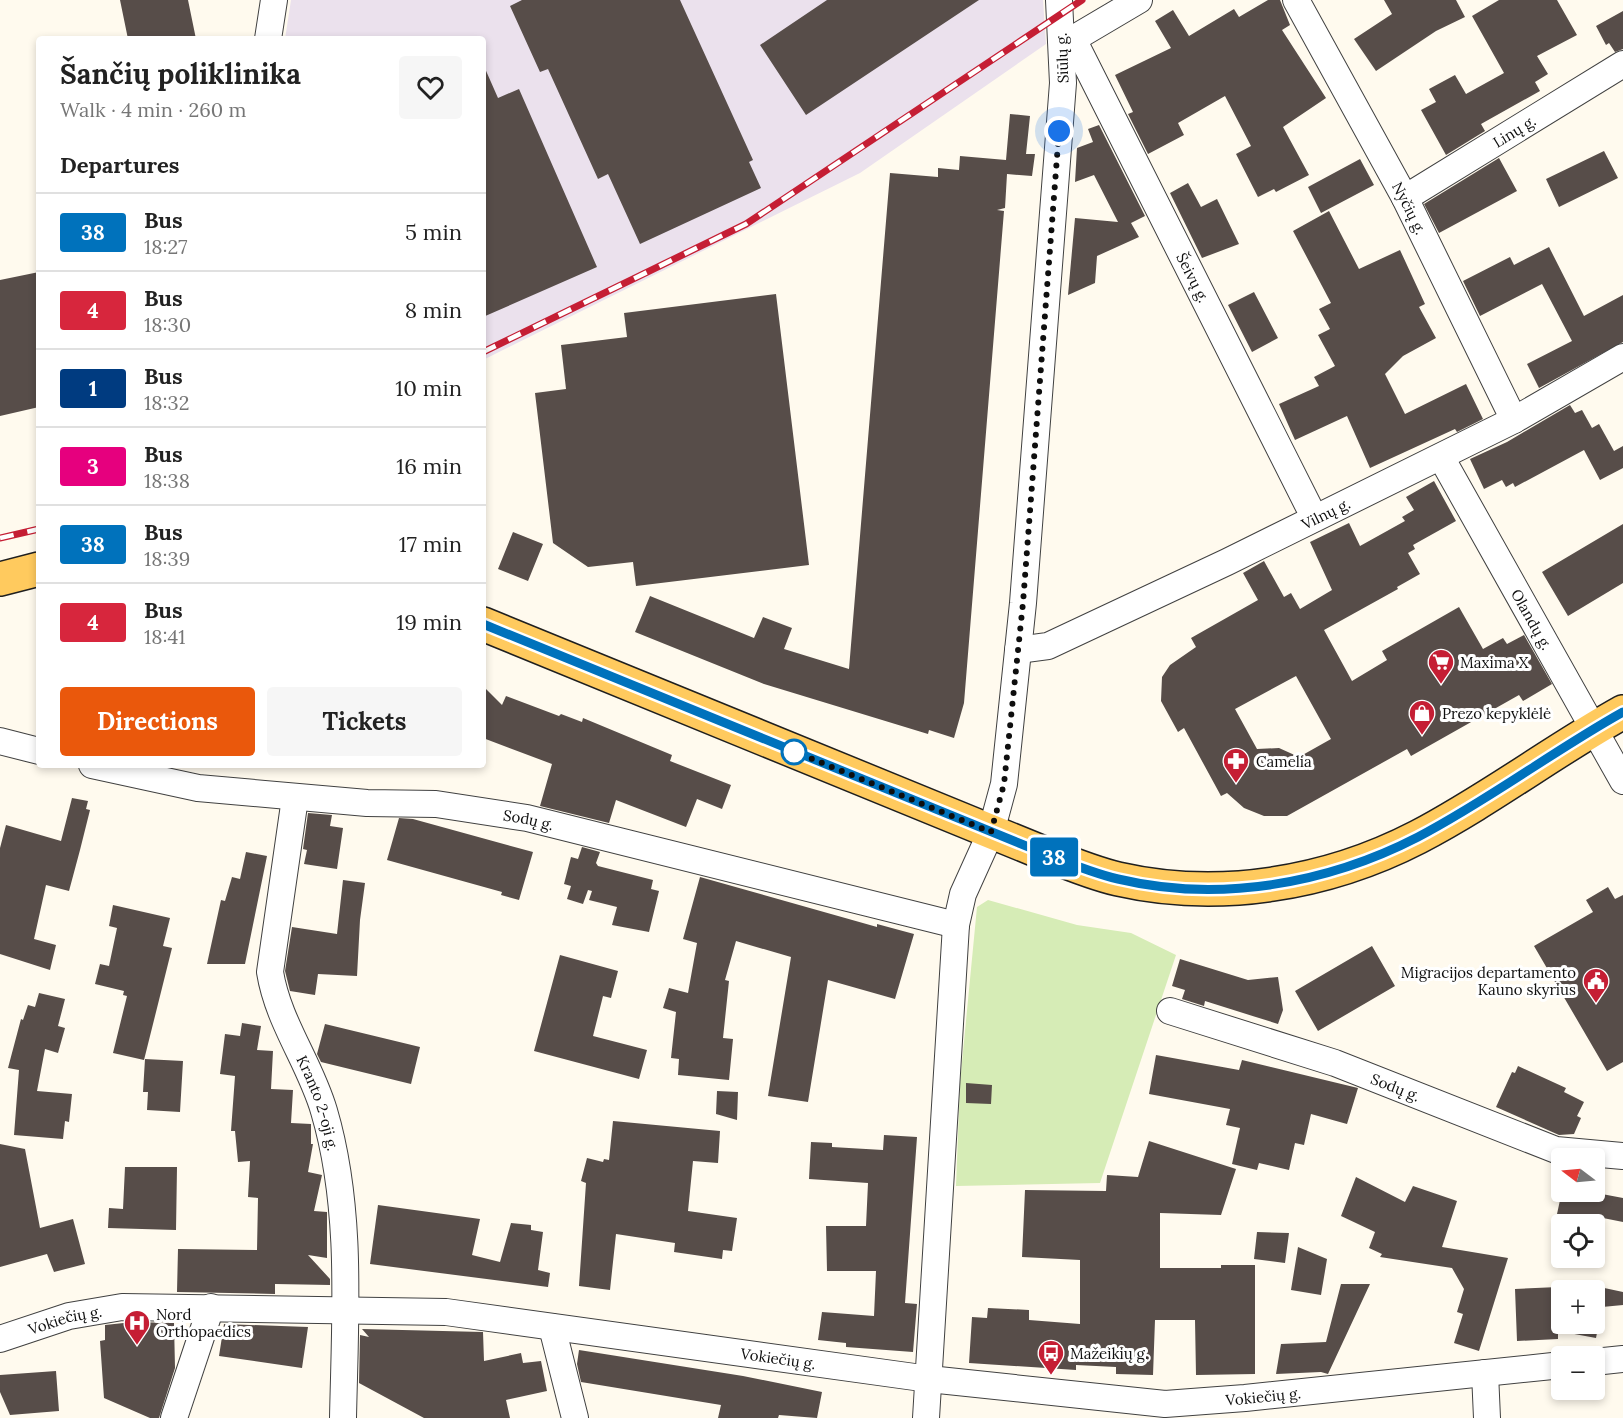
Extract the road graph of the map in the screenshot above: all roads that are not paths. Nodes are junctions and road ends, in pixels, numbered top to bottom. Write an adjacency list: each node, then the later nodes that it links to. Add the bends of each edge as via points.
1 (274, 0): 5 (street)
2 (1059, 0): 6 (street, Siūlų g.)
3 (1139, 0): 6 (street)
4 (1296, 0): 8 (street, Nyčių g.)
5 (268, 36)
6 (1067, 39): 12 (street, Šeivų g.); 16 (street, Siūlų g.)
7 (1623, 64): 8 (street, Linų g.)
8 (1405, 198): 10 (street, Nyčių g.)
9 (1623, 357): 10 (street, Vilnų g.)
10 (1514, 420): 11 (street, Vilnų g.)
11 (1441, 457): 12 (street, Vilnų g.); 18 (street, Olandų g.)
12 (1314, 517): 16 (street, Vilnų g., via 1048,646)
13 (36, 570): 14 (main road)
14 (0, 579)
15 (486, 625): 24 (main road)
16 (1018, 650): 24 (street, Siūlų g., via 1004,784)
17 (1623, 712): 18 (main road)
18 (1594, 728): 22 (street, Olandų g.); 24 (main road, via 1418,837 1347,868 1298,881 1237,888 1156,886 1117,879)
19 (0, 741): 20 (street)
20 (36, 750)
21 (106, 768): 23 (street, Sodų g., via 198,788)
22 (1623, 781)
23 (295, 798): 25 (street, Sodų g., via 436,804 526,818); 29 (street, Kranto 2-oji g., via 270,972 274,998 323,1108 334,1148 340,1188)
24 (991, 832): 25 (street, via 972,870)
25 (957, 925): 36 (street)
26 (1170, 1011): 27 (street, Sodų g., via 1335,1063 1556,1150)
27 (1623, 1156)
28 (211, 1307): 29 (street, Vokiečių g.); 31 (street, Vokiečių g., via 148,1305 95,1310); 38 (street)
29 (345, 1310): 30 (street, Vokiečių g., via 446,1312); 39 (street, Kranto 2-oji g.)
30 (552, 1327): 36 (street, Vokiečių g.); 40 (street)
31 (0, 1339)
32 (1623, 1359): 33 (street)
33 (1605, 1361)
34 (1551, 1366): 35 (street, Vokiečių g.)
35 (1485, 1373): 37 (street, Vokiečių g.); 42 (street)
36 (929, 1379): 37 (street, Vokiečių g.); 41 (street)
37 (1165, 1411)
38 (174, 1418)
39 (343, 1418)
40 (575, 1418)
41 (926, 1418)
42 (1487, 1418)

